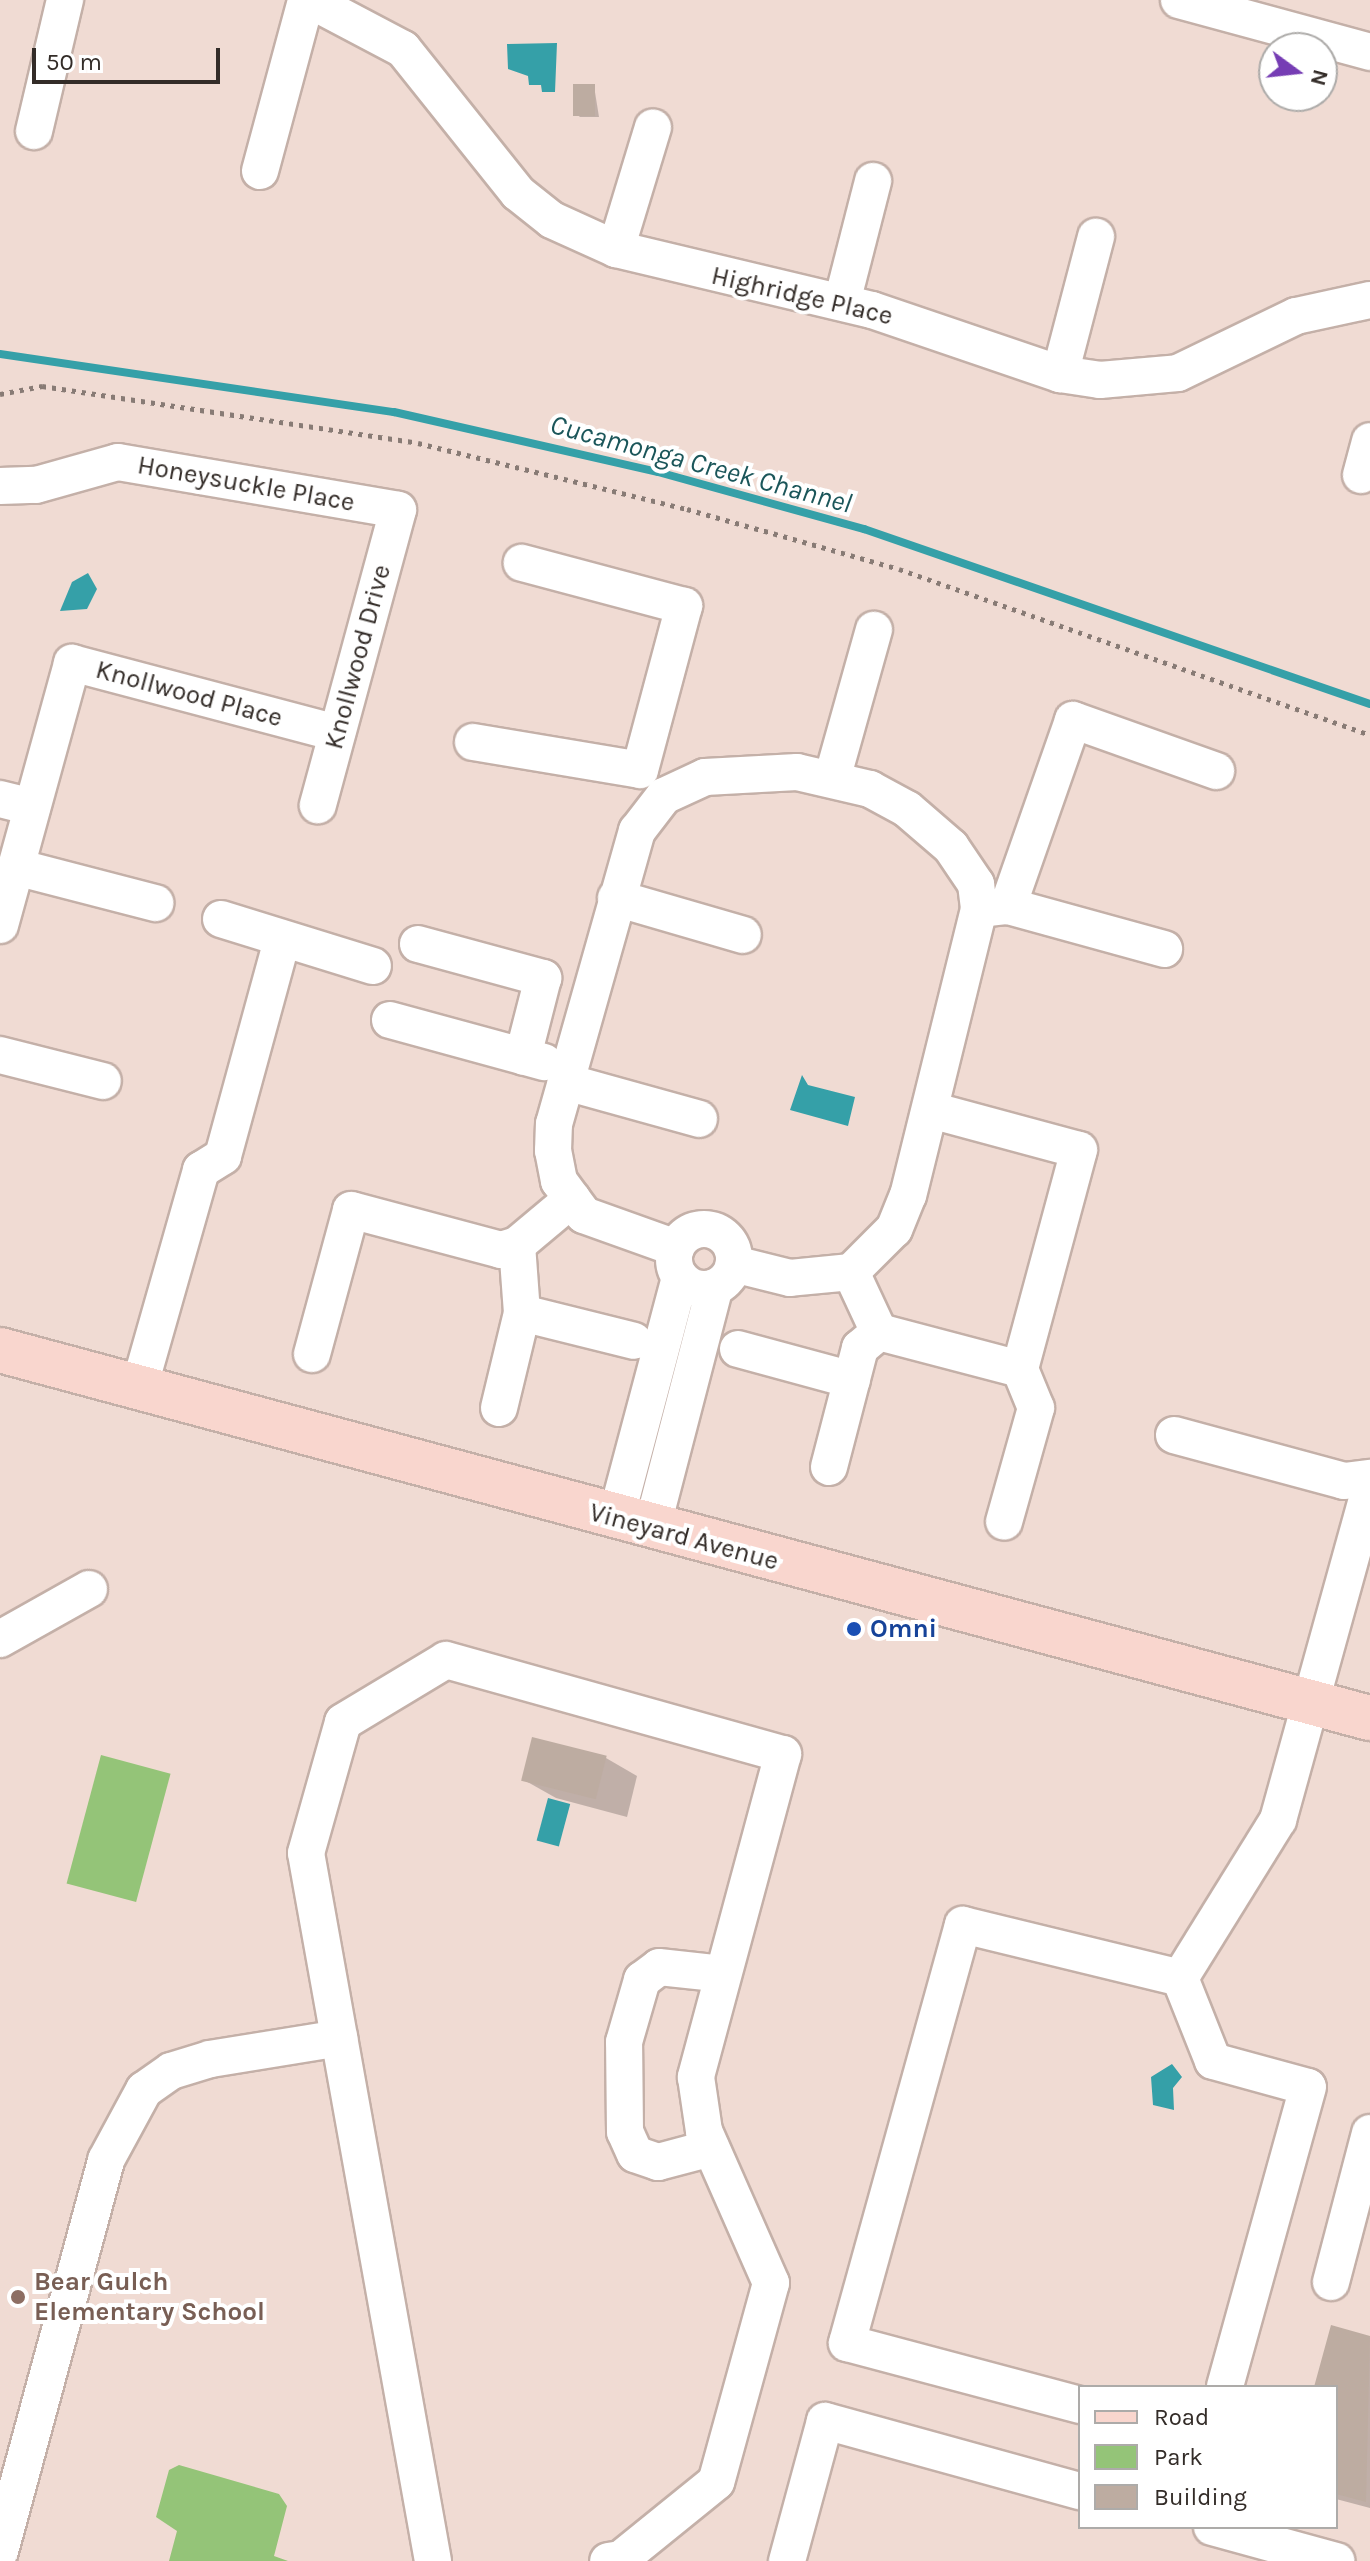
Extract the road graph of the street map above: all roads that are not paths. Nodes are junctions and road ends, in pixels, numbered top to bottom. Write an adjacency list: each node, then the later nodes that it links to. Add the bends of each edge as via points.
1 (65, 0): 6 (street)
2 (308, 0): 7 (street); 10 (street, Highridge Place, via 403,49 518,193 552,220)
3 (1179, 0): 4 (street)
4 (1370, 52)
5 (653, 127): 10 (street)
6 (34, 131)
7 (260, 171)
8 (873, 181): 12 (street)
9 (1096, 237): 13 (street)
10 (616, 249): 12 (street, Highridge Place)
11 (1370, 300): 13 (street, Highridge Place, via 1296,316 1178,373 1139,381)
12 (842, 302): 13 (street, Highridge Place)
13 (1060, 374)
14 (1370, 441): 15 (street)
15 (1361, 475)
16 (0, 486): 17 (street, Honeysuckle Place, via 36,485 118,462)
17 (398, 510): 20 (street, Knollwood Drive)
18 (522, 563): 22 (street, via 684,606)
19 (874, 630): 24 (street)
20 (337, 733): 26 (street, Knollwood Place, via 72,663); 27 (street, Knollwood Drive)
21 (473, 742): 22 (street)
22 (640, 770): 25 (street)
23 (1216, 771): 31 (street, via 1073,720)
24 (832, 779): 25 (street, via 754,769 705,777); 31 (street, via 907,809 951,847)
25 (664, 796): 29 (street, via 637,831)
26 (16, 803): 28 (street, Knollwood Place)
27 (318, 805)
28 (16, 867): 30 (street); 33 (street, Knollwood Place)
29 (616, 898): 34 (street); 42 (street)
30 (155, 903)
31 (994, 907): 37 (street); 44 (street)
32 (221, 919): 35 (street)
33 (0, 925)
34 (743, 935)
35 (282, 941): 38 (street); 59 (street, via 223,1156 201,1170)
36 (418, 944): 41 (street, via 543,978)
37 (1164, 949)
38 (373, 966)
39 (390, 1020): 41 (street)
40 (0, 1055): 43 (street)
41 (523, 1056): 42 (street)
42 (567, 1075): 45 (street); 46 (street, via 553,1151)
43 (103, 1081)
44 (931, 1110): 49 (street, via 894,1229); 57 (street, via 1079,1150)
45 (699, 1119)
46 (572, 1199): 47 (street); 48 (street, via 610,1230)
47 (517, 1245): 51 (street); 56 (street, via 501,1250 351,1210)
48 (678, 1263): 50 (street, via 700,1289); 50 (street, via 695,1230 712,1230 732,1247); 66 (street)
49 (851, 1272): 50 (street, via 790,1278); 52 (street)
50 (724, 1276): 66 (street)
51 (522, 1313): 53 (street); 60 (street)
52 (879, 1332): 57 (street); 58 (street, via 860,1348)
53 (634, 1341)
54 (738, 1349): 58 (street)
55 (0, 1350): 59 (main road, Vineyard Avenue)
56 (312, 1354)
57 (1020, 1369): 65 (street, via 1036,1408)
58 (852, 1380): 62 (street)
59 (139, 1388): 66 (main road, Vineyard Avenue)
60 (499, 1408)
61 (1174, 1435): 63 (street, via 1344,1481)
62 (829, 1467)
63 (1370, 1478)
64 (1370, 1489): 69 (street)
65 (1004, 1522)
66 (634, 1523): 69 (main road, Vineyard Avenue)
67 (89, 1589): 68 (street)
68 (0, 1639)
69 (1311, 1702): 70 (main road, Vineyard Avenue); 72 (street, via 1278,1820)
70 (1370, 1718)
71 (723, 1974): 73 (street, via 783,1754 446,1660 343,1722 306,1853); 75 (street, via 696,2077); 75 (street, via 659,1967 642,1980 624,2042 625,2132 635,2154 658,2162)
72 (1180, 1978): 79 (street, via 1213,2061 1308,2087); 80 (street, via 963,1925 847,2343)
73 (339, 2038): 83 (street, via 210,2059 171,2071 144,2090 106,2160); 84 (street)
74 (1370, 2133): 78 (street)
75 (711, 2148): 85 (street, via 771,2283 716,2482 621,2559)
76 (1370, 2203): 77 (street, via 1362,2234)
77 (1370, 2245)
78 (1331, 2282)
79 (1226, 2385)
80 (1078, 2404)
81 (1078, 2490): 86 (street, via 825,2421)
82 (1219, 2529): 87 (street)
83 (0, 2551)
84 (433, 2561)
85 (608, 2561)
86 (787, 2561)
87 (1336, 2561)

